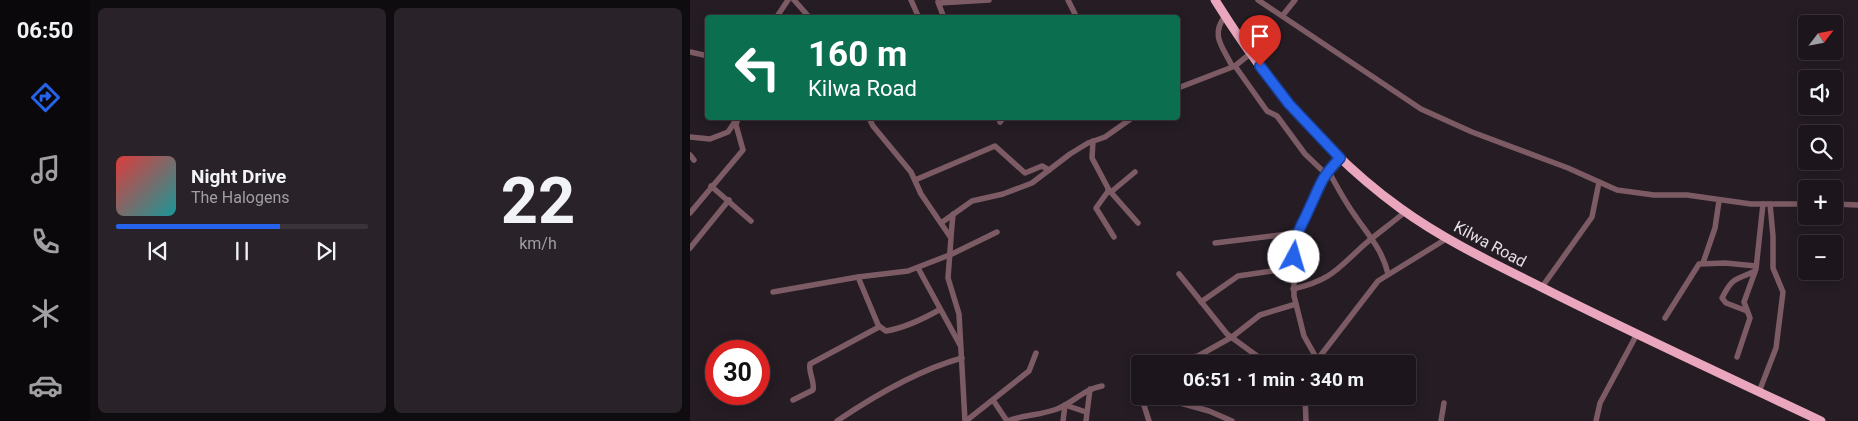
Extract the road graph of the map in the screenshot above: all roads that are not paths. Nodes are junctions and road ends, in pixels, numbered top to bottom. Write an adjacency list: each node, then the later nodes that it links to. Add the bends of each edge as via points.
1 (788, 0): 10 (street)
2 (794, 0): 11 (street)
3 (911, 0): 12 (street)
4 (989, 0): 9 (street)
5 (1068, 0): 14 (street)
6 (1215, 0): 16 (highway, Kilwa Road)
7 (1258, 0): 15 (street)
8 (1295, 0): 15 (street)
9 (938, 2): 13 (street)
10 (778, 15)
11 (807, 15)
12 (918, 15)
13 (943, 15)
14 (1076, 15)
15 (1283, 15): 33 (street, via 1421,109)
16 (1225, 16): 18 (highway, Kilwa Road); 20 (street, via 1217,26 1217,32)
17 (690, 52): 19 (street)
18 (1251, 53): 20 (street); 28 (highway, Kilwa Road, via 1289,104)
19 (705, 55)
20 (1233, 66): 21 (street); 31 (street, via 1267,111 1279,117 1305,154)
21 (1180, 87)
22 (737, 120): 26 (street, via 728,132 710,139)
23 (737, 120): 34 (street, via 743,150)
24 (871, 120): 32 (street)
25 (1129, 120): 27 (street, via 1105,137)
26 (690, 137)
27 (1093, 141): 29 (street); 35 (street, via 1092,158)
28 (1340, 158): 31 (street); 42 (highway, Kilwa Road)
29 (1049, 170): 32 (street, via 1042,166 1025,173 995,146); 44 (street, via 1028,184 972,201)
30 (1135, 172): 35 (street)
31 (1327, 172): 49 (street); 52 (street)
32 (915, 180): 46 (street)
33 (1599, 182): 37 (street, via 1623,192 1687,195); 64 (street, via 1592,217)
34 (712, 186): 36 (street); 43 (street)
35 (1110, 190): 47 (street); 50 (street, via 1096,208)
36 (729, 200): 45 (street); 55 (street)
37 (1720, 201): 38 (street); 57 (street)
38 (1766, 204): 39 (street); 60 (street); 85 (street, via 1773,236 1773,268 1783,292 1778,340)
39 (1798, 204)
40 (1843, 204): 41 (street)
41 (1858, 205)
42 (1405, 212): 52 (street); 53 (highway, Kilwa Road)
43 (690, 213)
44 (953, 214): 46 (street); 51 (street)
45 (751, 221)
46 (941, 223): 51 (street)
47 (1138, 223)
48 (997, 232): 56 (street)
49 (1296, 232): 54 (street); 59 (street)
50 (1114, 237)
51 (952, 238): 56 (street)
52 (1372, 238): 62 (street); 65 (street, via 1336,272 1318,283)
53 (1446, 239): 62 (street); 64 (highway, Kilwa Road)
54 (1215, 244)
55 (690, 248)
56 (952, 254): 58 (street); 75 (street, via 948,278 959,314)
57 (1703, 262): 60 (street); 71 (street, via 1696,267)
58 (918, 268): 63 (street); 69 (street)
59 (1293, 268): 65 (street); 67 (street, via 1238,276)
60 (1756, 268): 70 (street, via 1744,302); 70 (street, via 1731,282 1722,298)
61 (1179, 274): 67 (street)
62 (1388, 274): 80 (street, via 1378,281)
63 (858, 277): 66 (street); 72 (street)
64 (1542, 288): 73 (highway, Kilwa Road)
65 (1293, 289): 68 (street)
66 (773, 292)
67 (1201, 302): 74 (street)
68 (1296, 304): 74 (street, via 1260,315); 79 (street)
69 (939, 310): 72 (street, via 886,332); 75 (street)
70 (1747, 312): 81 (street, via 1750,318)
71 (1665, 318)
72 (879, 326): 86 (street, via 810,364 813,390)
73 (1637, 334): 85 (highway, Kilwa Road); 104 (street, via 1600,403)
74 (1232, 337): 77 (street); 78 (street)
75 (960, 347): 82 (street)
76 (1036, 353): 87 (street, via 1029,370)
77 (1198, 355)
78 (1256, 355)
79 (1312, 355)
80 (1320, 355)
81 (1737, 357)
82 (962, 358): 95 (street, via 874,396); 96 (street)
83 (1102, 386): 84 (street)
84 (1090, 389): 89 (street); 93 (street)
85 (1759, 392): 105 (highway, Kilwa Road)
86 (793, 400)
87 (993, 400): 89 (street, via 1007,421); 94 (street)
88 (1444, 403): 103 (street)
89 (1065, 405): 93 (street); 98 (street)
90 (1144, 405): 100 (street)
91 (1186, 405): 101 (street)
92 (1305, 405): 102 (street)
93 (1086, 412): 99 (street)
94 (975, 415): 96 (street); 97 (street)
95 (837, 421)
96 (966, 421)
97 (979, 421)
98 (1063, 421)
99 (1086, 421)
100 (1149, 421)
101 (1232, 421)
102 (1306, 421)
103 (1440, 421)
104 (1596, 421)
105 (1821, 421)

